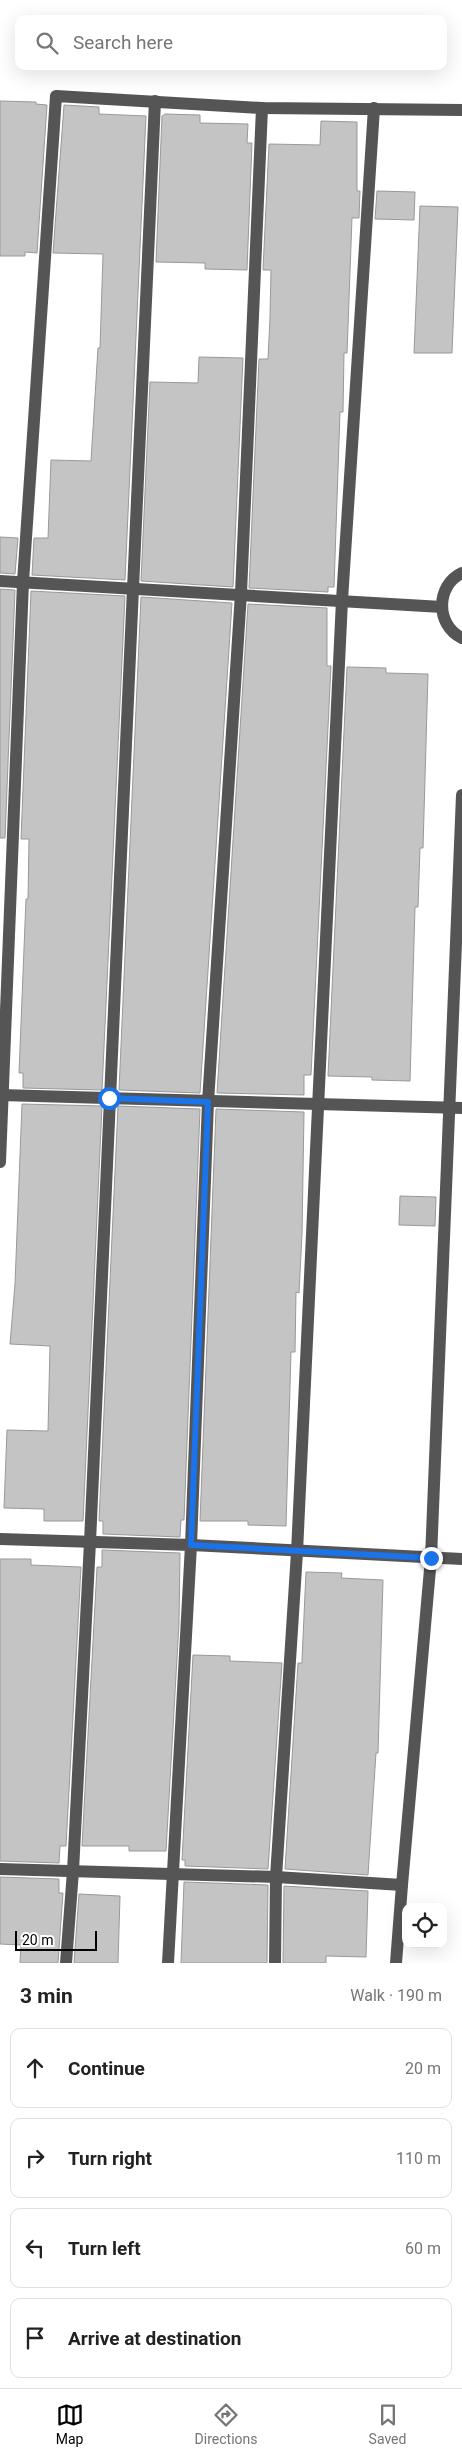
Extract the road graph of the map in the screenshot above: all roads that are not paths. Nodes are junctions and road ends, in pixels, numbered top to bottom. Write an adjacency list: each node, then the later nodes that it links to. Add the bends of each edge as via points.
1 (155, 101): 2 (street); 7 (street, via 56,96); 8 (street)
2 (262, 108): 3 (street); 9 (street)
3 (374, 108): 4 (street); 10 (street)
4 (462, 110)
5 (462, 573): 11 (street, via 448,584)
6 (0, 581): 7 (street)
7 (23, 582): 8 (street); 14 (street)
8 (133, 589): 9 (street); 15 (street)
9 (241, 594): 10 (street); 16 (street)
10 (342, 600): 11 (street); 17 (street)
11 (442, 607): 12 (street, via 450,628)
12 (462, 638)
13 (462, 795): 18 (street)
14 (2, 1095): 15 (street); 20 (street)
15 (109, 1098): 16 (street); 22 (street)
16 (208, 1102): 17 (street); 23 (street)
17 (320, 1105): 18 (street); 24 (street)
18 (448, 1108): 19 (street); 25 (street)
19 (462, 1108)
20 (0, 1162)
21 (0, 1539): 22 (street)
22 (90, 1542): 23 (street); 28 (street)
23 (191, 1545): 24 (street); 29 (street)
24 (297, 1552): 25 (street); 30 (street)
25 (431, 1558): 26 (street); 31 (street)
26 (462, 1559)
27 (0, 1868): 28 (street)
28 (73, 1871): 29 (street); 32 (street)
29 (171, 1874): 30 (street); 33 (street)
30 (276, 1877): 31 (street); 34 (street)
31 (402, 1885): 35 (street)
32 (66, 1963)
33 (168, 1963)
34 (275, 1963)
35 (396, 1963)

